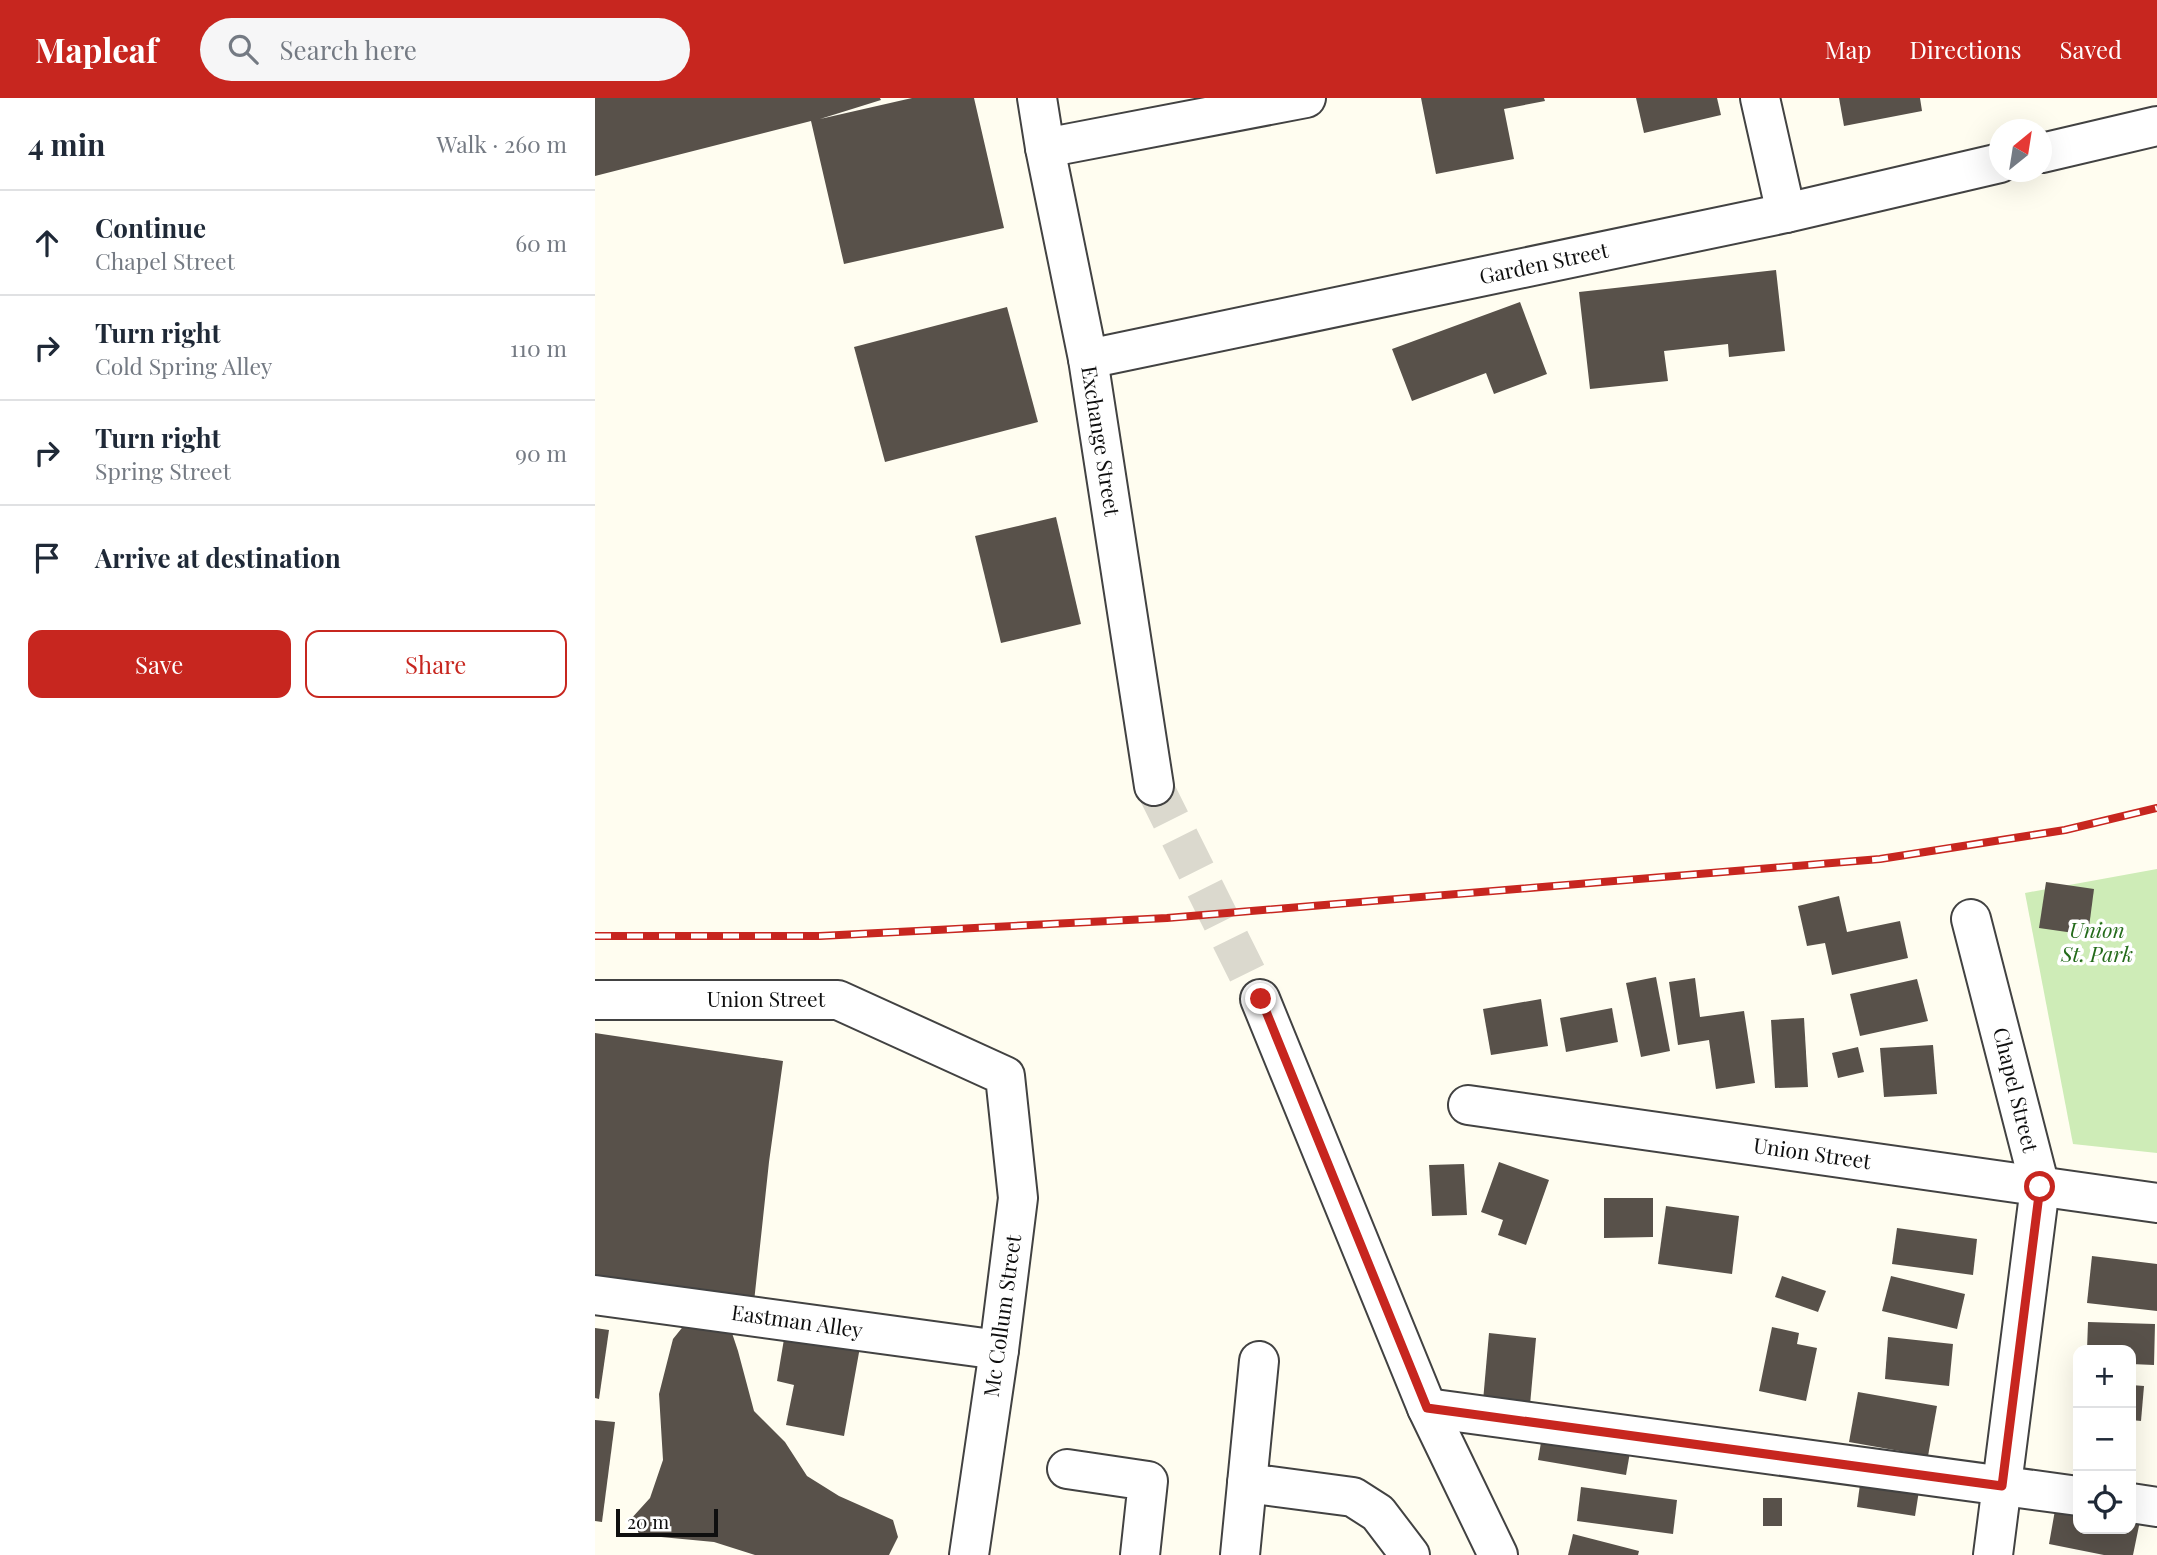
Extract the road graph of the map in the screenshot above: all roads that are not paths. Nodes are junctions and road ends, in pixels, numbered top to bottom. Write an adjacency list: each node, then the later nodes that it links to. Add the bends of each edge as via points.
1 (1037, 98): 5 (street, Exchange Street)
2 (1306, 98): 5 (street)
3 (1761, 98): 8 (street)
4 (2157, 126): 6 (street)
5 (1045, 148): 9 (street, Exchange Street)
6 (2052, 151)
7 (1989, 166): 8 (street, Garden Street)
8 (1786, 213): 9 (street, Garden Street)
9 (1088, 359): 10 (street, Exchange Street)
10 (1154, 786)
11 (1971, 919): 16 (street, Chapel Street)
12 (1261, 999): 21 (street)
13 (595, 1000): 14 (street, Union Street, via 838,1000)
14 (1006, 1076): 19 (street, Mc Collum Street, via 1018,1198)
15 (1468, 1105): 16 (street, Union Street)
16 (2040, 1187): 17 (street, Union Street); 24 (street, Chapel Street)
17 (2157, 1203)
18 (595, 1294): 19 (street, Eastman Alley)
19 (999, 1350): 28 (street, Mc Collum Street)
20 (1259, 1361): 23 (street)
21 (1427, 1408): 24 (street); 32 (street)
22 (1067, 1469): 29 (street, via 1148,1481)
23 (1247, 1483): 30 (street); 31 (street, via 1353,1497 1378,1513)
24 (2002, 1486): 25 (street); 33 (street, Chapel Street)
25 (2073, 1495)
26 (2136, 1504): 27 (street)
27 (2157, 1507)
28 (969, 1555)
29 (1140, 1555)
30 (1240, 1555)
31 (1410, 1555)
32 (1497, 1555)
33 (1993, 1555)

